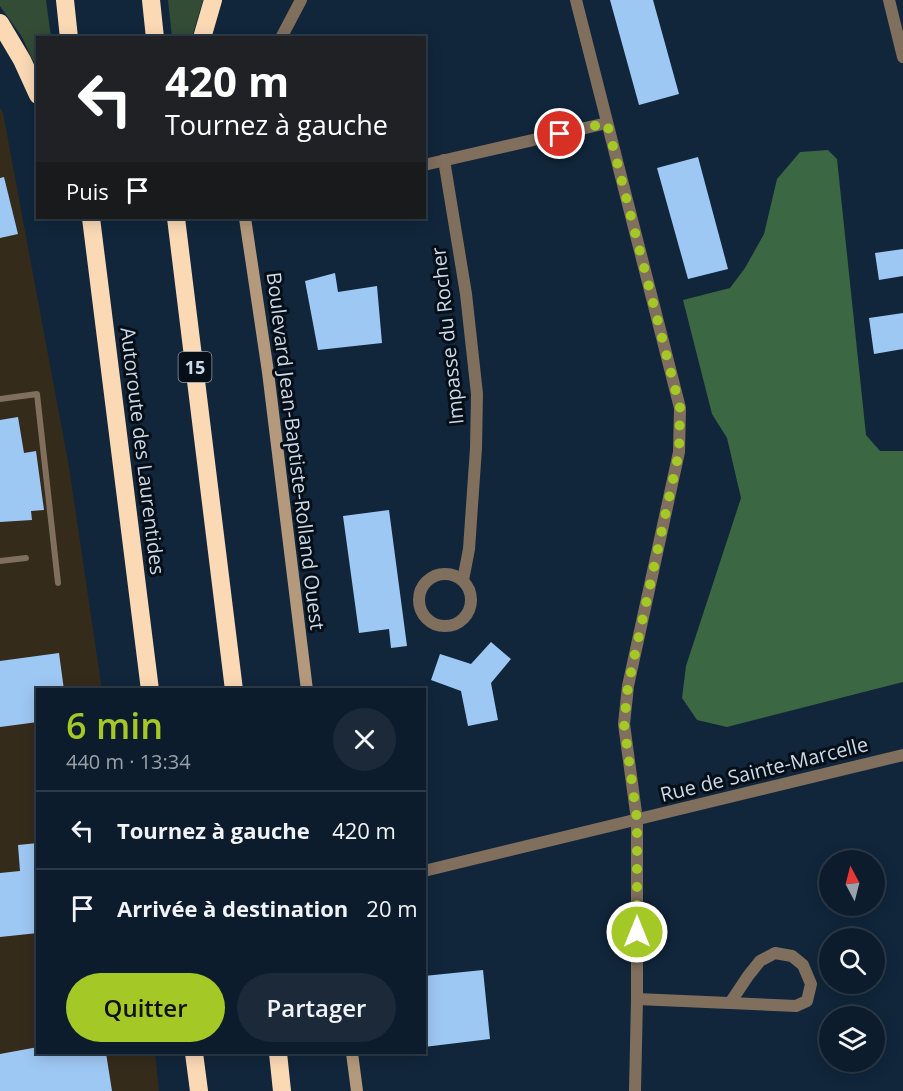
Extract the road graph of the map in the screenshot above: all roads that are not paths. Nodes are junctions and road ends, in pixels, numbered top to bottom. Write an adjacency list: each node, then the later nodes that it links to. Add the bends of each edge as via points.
1 (65, 0): 8 (highway)
2 (151, 0): 9 (highway)
3 (213, 0): 10 (highway)
4 (301, 0): 11 (street)
5 (576, 0): 14 (street)
6 (889, 0): 12 (street)
7 (0, 23): 13 (highway)
8 (69, 36)
9 (155, 36)
10 (203, 36)
11 (282, 36)
12 (903, 57)
13 (36, 90)
14 (607, 123): 15 (street); 31 (street, via 680,408 679,452 628,686 624,724)
15 (444, 160): 16 (street); 25 (street, Impasse du Rocher, via 466,294 477,394 470,538)
16 (426, 164)
17 (80, 219): 21 (highway)
18 (91, 219): 21 (highway, Autoroute des Laurentides)
19 (176, 219): 28 (highway, 15)
20 (245, 219): 29 (street, Boulevard Jean-Baptiste-Rolland Ouest)
21 (98, 272): 27 (highway, Autoroute des Laurentides)
22 (0, 399): 26 (lane, via 37,394)
23 (26, 558): 24 (lane)
24 (0, 561)
25 (463, 580): 25 (street, Impasse du Rocher, via 471,595 464,619 440,626 425,617 420,592 430,578 447,574)
26 (58, 583)
27 (150, 688)
28 (234, 688)
29 (307, 688)
30 (903, 756): 31 (street, Rue de Sainte-Marcelle)
31 (637, 820): 32 (street, Rue de Sainte-Marcelle); 33 (street)
32 (426, 871)
33 (637, 999): 34 (street); 41 (street)
34 (730, 1003): 34 (street, via 796,1006 807,1001 811,984 803,965 792,956 775,953 760,961)
35 (194, 1054): 38 (highway)
36 (278, 1054): 39 (highway)
37 (352, 1054): 40 (street)
38 (199, 1091)
39 (282, 1091)
40 (357, 1091)
41 (635, 1091)

